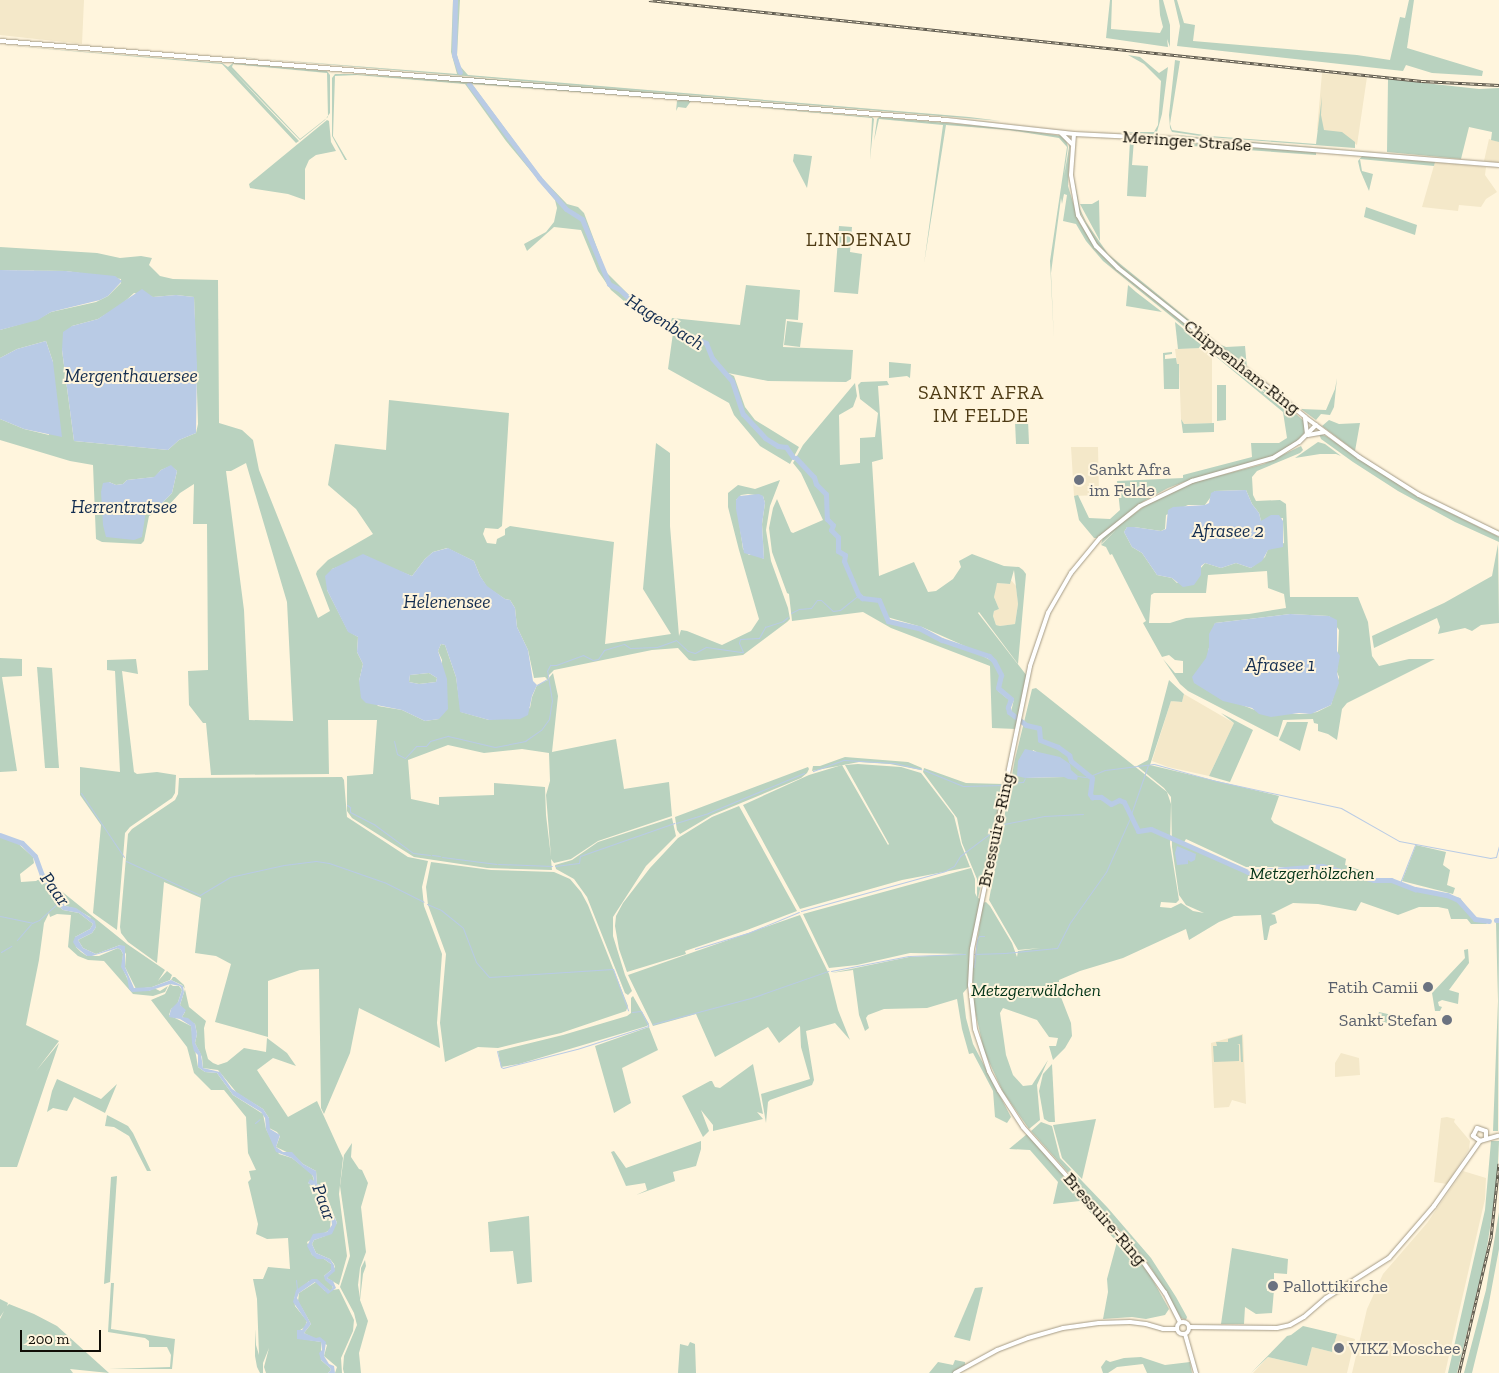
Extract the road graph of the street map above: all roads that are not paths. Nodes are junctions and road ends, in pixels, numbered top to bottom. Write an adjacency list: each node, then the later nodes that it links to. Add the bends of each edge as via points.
1 (1, 43): 2 (main road, Meringer Straße)
2 (1059, 132): 3 (main road, Meringer Straße); 4 (main road)
3 (1074, 134): 4 (main road, Chippenham-Ring); 5 (main road, Meringer Straße)
4 (1073, 145): 6 (main road, Chippenham-Ring, via 1074,201 1096,246 1118,268)
5 (1499, 165)
6 (1305, 417): 7 (main road, Chippenham-Ring); 9 (main road)
7 (1316, 425): 8 (main road, Chippenham-Ring); 9 (main road, Bressuire-Ring)
8 (1325, 432): 9 (main road); 10 (main road, Chippenham-Ring, via 1410,490)
9 (1306, 435): 15 (main road, Bressuire-Ring, via 1283,453 1263,462 1192,481 1134,510 1100,538 1076,565 1048,613 1036,645 972,949 970,985 975,1029 999,1090 1035,1140 1124,1237 1154,1277)
10 (1499, 534)
11 (1487, 1132): 12 (main road); 13 (main road); 14 (main road, via 1477,1128 1474,1133)
12 (1496, 1136): 13 (main road)
13 (1486, 1138): 14 (main road)
14 (1478, 1140): 16 (main road, via 1434,1206 1389,1258 1326,1298 1304,1317 1277,1328)
15 (1180, 1322): 16 (main road); 17 (main road)
16 (1189, 1327): 18 (main road)
17 (1177, 1330): 18 (main road); 19 (main road, via 1130,1322 1063,1328 996,1350)
18 (1185, 1334): 20 (main road)
19 (955, 1373)
20 (1196, 1373)

